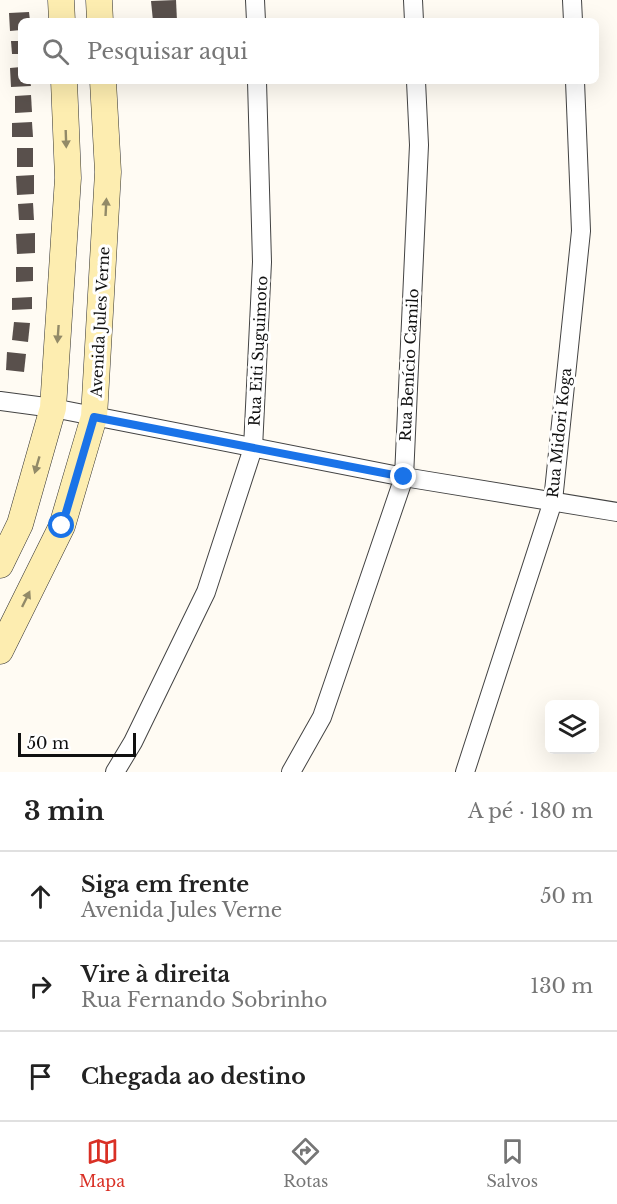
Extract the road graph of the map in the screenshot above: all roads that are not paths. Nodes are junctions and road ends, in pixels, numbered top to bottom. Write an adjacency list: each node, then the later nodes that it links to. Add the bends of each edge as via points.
1 (61, 0): 6 (main road)
2 (99, 0): 7 (main road)
3 (255, 0): 8 (street)
4 (413, 0): 9 (street)
5 (572, 0): 10 (street)
6 (62, 18)
7 (100, 18)
8 (256, 18)
9 (414, 18)
10 (573, 18)
11 (64, 84): 17 (main road, one-way to 17, via 68,178)
12 (104, 84): 18 (main road, Avenida Jules Verne, one-way to 12, via 108,172)
13 (257, 84): 19 (street, Rua Eiti Suguimoto, via 262,262)
14 (416, 84): 20 (street, Rua Benício Camilo, via 419,145)
15 (575, 84): 21 (street, Rua Midori Koga, via 581,231)
16 (0, 401): 17 (street)
17 (53, 408): 18 (street); 23 (main road, one-way to 23, via 20,524)
18 (94, 417): 19 (street); 24 (main road, Avenida Jules Verne, one-way to 18, via 62,526)
19 (253, 448): 20 (street); 25 (street, Rua Eiti Suguimoto, via 206,592)
20 (404, 477): 21 (street); 26 (street, Rua Benício Camilo, via 322,717)
21 (553, 501): 22 (street); 27 (street, Rua Midori Koga)
22 (617, 512)
23 (0, 566)
24 (0, 651)
25 (115, 772)
26 (291, 772)
27 (465, 772)

